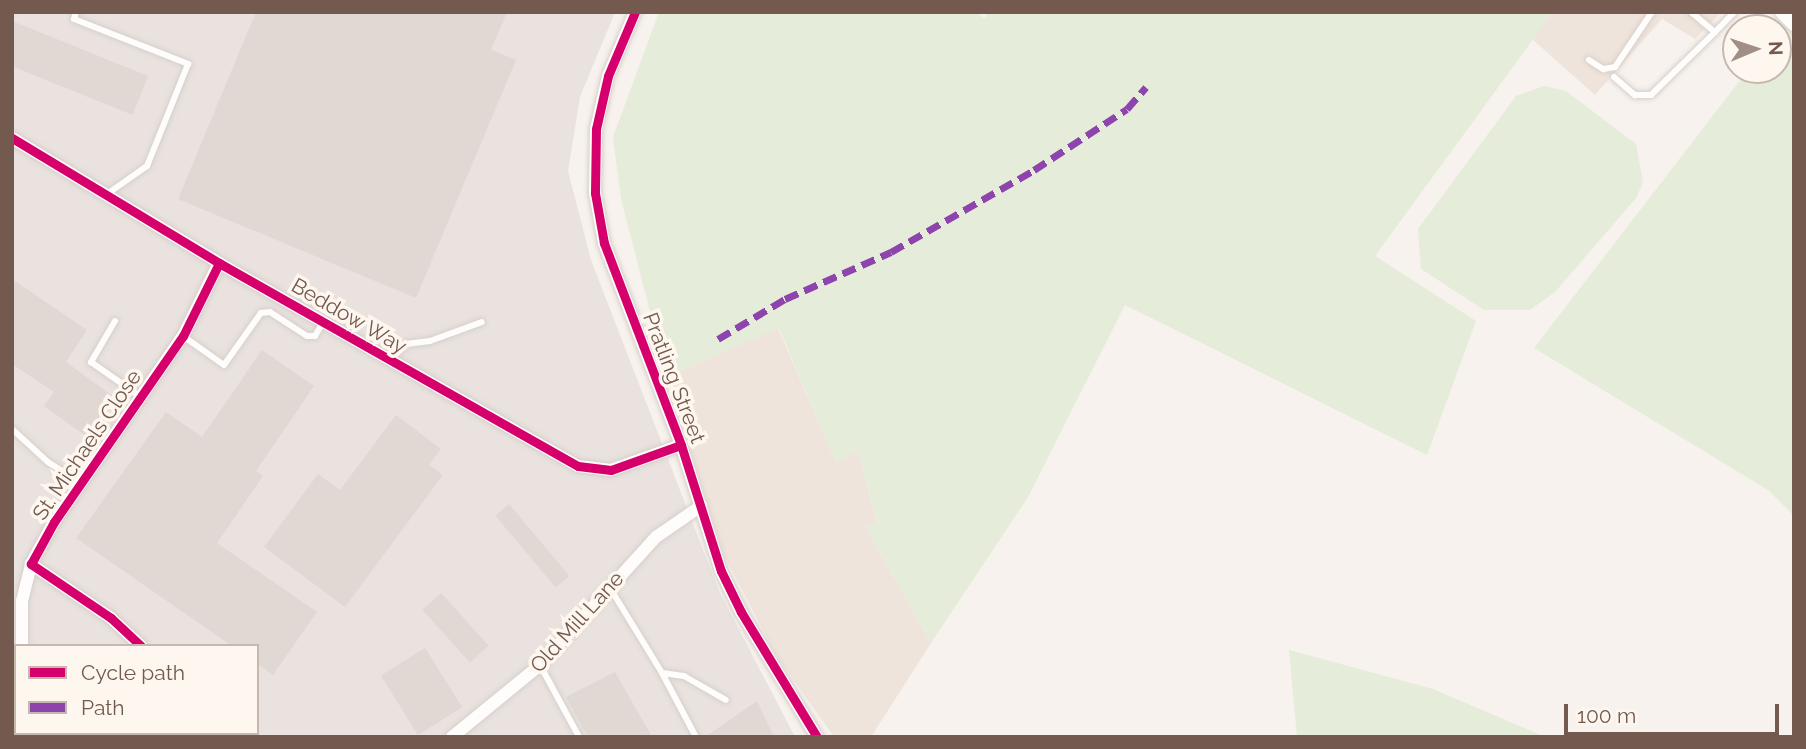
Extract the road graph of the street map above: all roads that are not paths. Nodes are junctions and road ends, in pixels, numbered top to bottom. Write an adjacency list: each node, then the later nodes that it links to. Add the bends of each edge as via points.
1 (76, 12): 12 (lane, via 74,19 188,64 147,166)
2 (635, 12): 21 (street, Pratling Street, via 601,101 593,162 595,193 611,265)
3 (1652, 12): 9 (lane, via 1615,68 1603,69)
4 (1691, 12): 8 (lane)
5 (1734, 12): 8 (lane)
6 (1782, 12): 7 (street)
7 (1794, 24)
8 (1715, 32): 10 (lane, via 1651,95 1635,95)
9 (1589, 60)
10 (1614, 77)
11 (12, 138): 12 (street, Beddow Way)
12 (105, 195): 13 (street, Beddow Way)
13 (219, 263): 15 (street, Beddow Way); 17 (street, St. Michaels Close)
14 (115, 321): 19 (lane, via 91,362)
15 (323, 322): 17 (lane, via 315,335 307,335 270,312 261,313 224,365); 18 (street, Beddow Way)
16 (482, 322): 18 (lane, via 430,341 406,344)
17 (183, 336): 19 (street, St. Michaels Close)
18 (390, 360): 21 (street, Beddow Way, via 578,466 611,470)
19 (141, 397): 22 (street, St. Michaels Close)
20 (12, 429): 22 (lane)
21 (681, 445): 23 (street, Pratling Street)
22 (80, 483): 24 (street, St. Michaels Close)
23 (701, 506): 25 (street, Old Mill Lane, via 656,537); 34 (street, Pratling Street, via 721,571 741,612)
24 (31, 564): 26 (street, St. Michaels Close, via 22,601); 27 (street, via 111,618)
25 (610, 588): 28 (street, Old Mill Lane); 29 (lane)
26 (22, 644)
27 (139, 644)
28 (540, 665): 31 (lane); 32 (street, Old Mill Lane)
29 (662, 673): 30 (lane, via 684,676); 33 (lane)
30 (726, 700)
31 (578, 735)
32 (453, 737)
33 (696, 737)
34 (817, 737)

